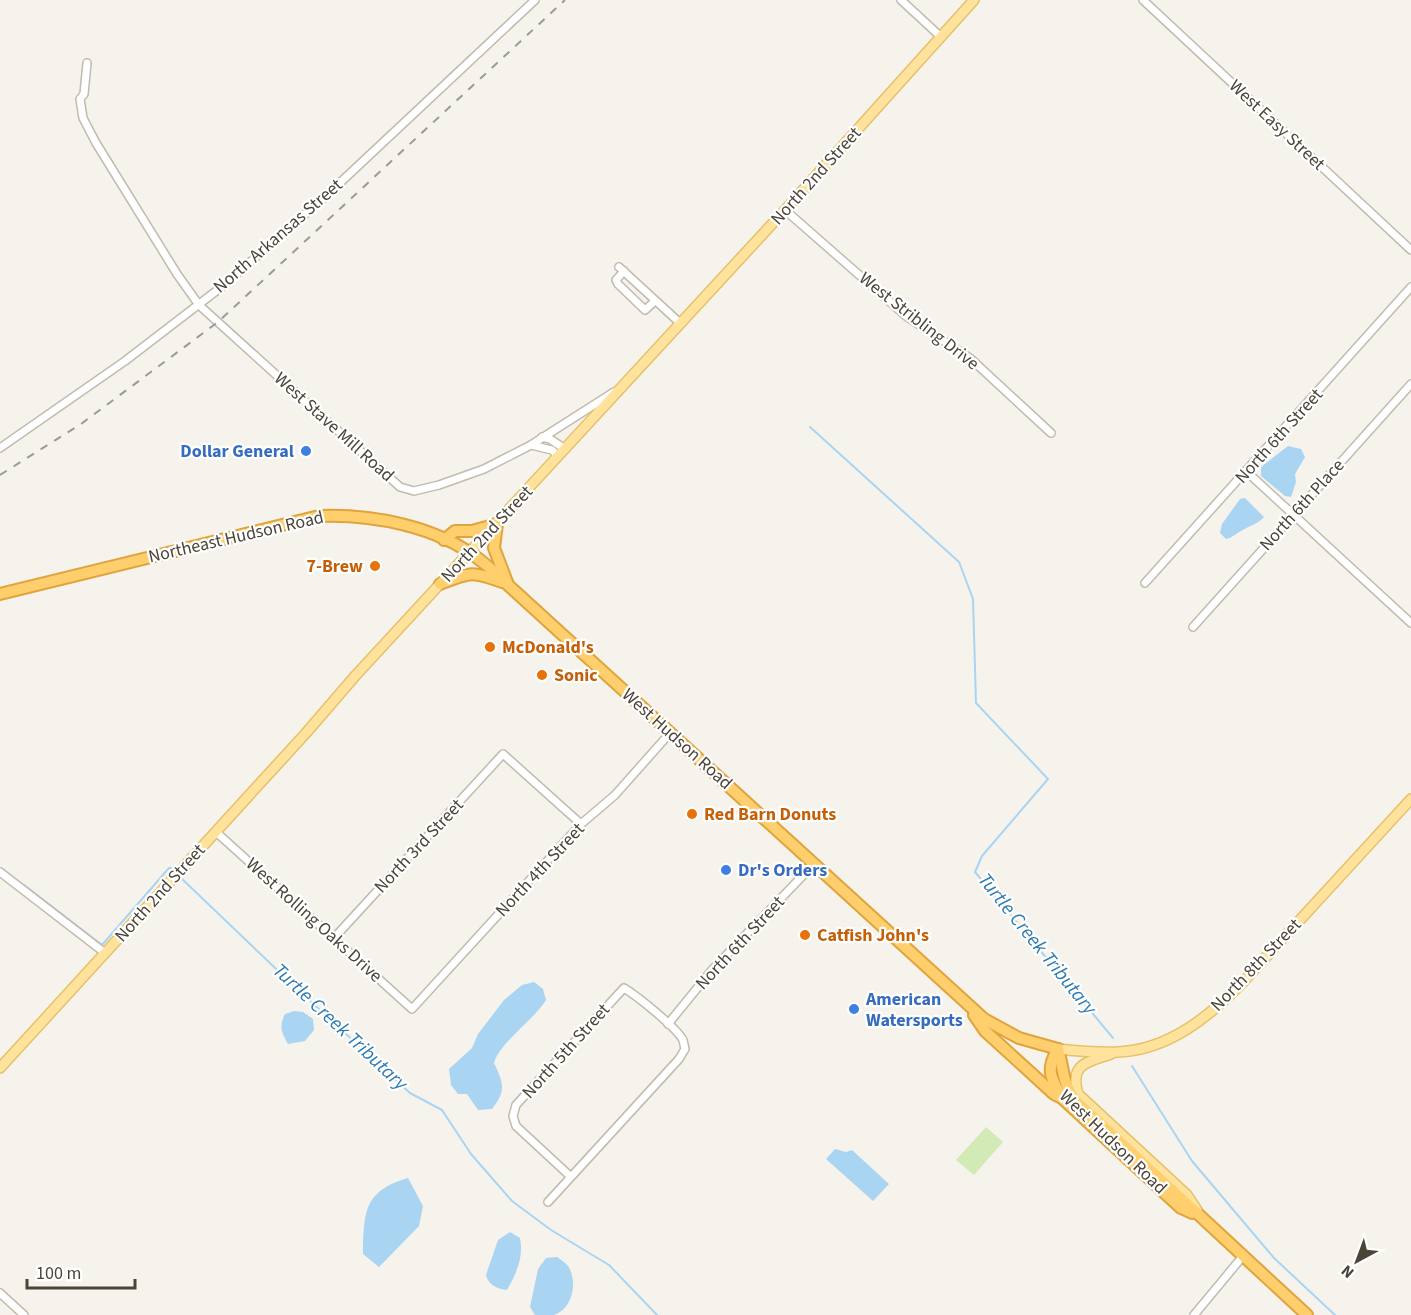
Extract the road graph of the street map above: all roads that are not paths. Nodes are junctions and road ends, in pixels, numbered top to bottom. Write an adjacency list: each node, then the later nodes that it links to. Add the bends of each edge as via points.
1 (535, 0): 11 (street, North Arkansas Street, via 328,194)
2 (901, 0): 5 (street)
3 (974, 0): 5 (main road, North 2nd Street)
4 (1143, 0): 8 (street, West Easy Street)
5 (941, 37): 7 (main road, North 2nd Street)
6 (87, 63): 11 (street, West Stave Mill Road, via 81,99 83,117 111,170)
7 (786, 210): 12 (main road, North 2nd Street); 15 (street, West Stribling Drive, via 906,316 971,359)
8 (1411, 250)
9 (1411, 287): 20 (street, North 6th Street)
10 (655, 301): 10 (street, via 621,269 618,284 645,310); 12 (street)
11 (199, 304): 17 (street, West Stave Mill Road, via 400,486 414,491 439,485 484,469); 18 (street, North Arkansas Street)
12 (680, 323): 14 (main road, North 2nd Street)
13 (1411, 384): 21 (street, North 6th Place)
14 (618, 389): 16 (street, West Stave Mill Road); 19 (main road, North 2nd Street)
15 (1051, 433)
16 (542, 437): 17 (street, West Stave Mill Road); 19 (street, via 550,439)
17 (531, 445): 19 (street)
18 (0, 448)
19 (561, 452): 22 (main road, North 2nd Street)
20 (1247, 472): 21 (street); 25 (street, North 6th Street)
21 (1293, 516): 29 (street); 30 (street, North 6th Place)
22 (497, 524): 23 (highway, via 455,531); 24 (main road, North 2nd Street); 27 (highway, via 494,548)
23 (444, 540): 24 (highway, Northeast Hudson Road); 28 (highway, Northeast Hudson Road, via 377,518 320,516)
24 (469, 553): 26 (main road, North 2nd Street); 27 (highway, West Hudson Road)
25 (1145, 583)
26 (440, 584): 27 (highway, via 477,573); 34 (main road, North 2nd Street)
27 (508, 585): 31 (highway, West Hudson Road)
28 (0, 594)
29 (1411, 623)
30 (1193, 627)
31 (670, 733): 33 (street, North 4th Street, via 615,795); 35 (highway, West Hudson Road)
32 (1411, 799): 43 (main road, North 8th Street, via 1218,1008 1159,1043)
33 (581, 824): 37 (street, North 3rd Street, via 503,754); 40 (street, North 4th Street)
34 (216, 832): 37 (street, West Rolling Oaks Drive); 38 (main road, North 2nd Street)
35 (814, 864): 39 (highway, West Hudson Road); 41 (street, North 6th Street, via 712,970)
36 (0, 872): 38 (street)
37 (334, 938): 40 (street, West Rolling Oaks Drive)
38 (105, 953): 44 (main road, North 2nd Street)
39 (965, 1003): 42 (highway, West Hudson Road, via 984,1019 1019,1038); 45 (highway, via 985,1031)
40 (412, 1009)
41 (668, 1024): 46 (street, via 683,1040 685,1049 679,1059); 46 (street, North 5th Street, via 624,988 516,1106 516,1126)
42 (1058, 1049): 43 (main road, North 8th Street); 45 (highway, West Hudson Road, via 1050,1075); 48 (highway, West Hudson Road, via 1064,1080 1076,1101)
43 (1119, 1052): 48 (main road, West Hudson Road, via 1084,1062 1074,1082 1078,1094 1187,1195)
44 (0, 1068)
45 (1062, 1098): 48 (highway, West Hudson Road, via 1181,1208)
46 (570, 1176): 47 (street)
47 (548, 1202)
48 (1203, 1220): 49 (highway, West Hudson Road)
49 (1243, 1256): 52 (street); 53 (highway, West Hudson Road)
50 (0, 1293): 51 (street)
51 (24, 1315)
52 (1194, 1315)
53 (1307, 1315)

